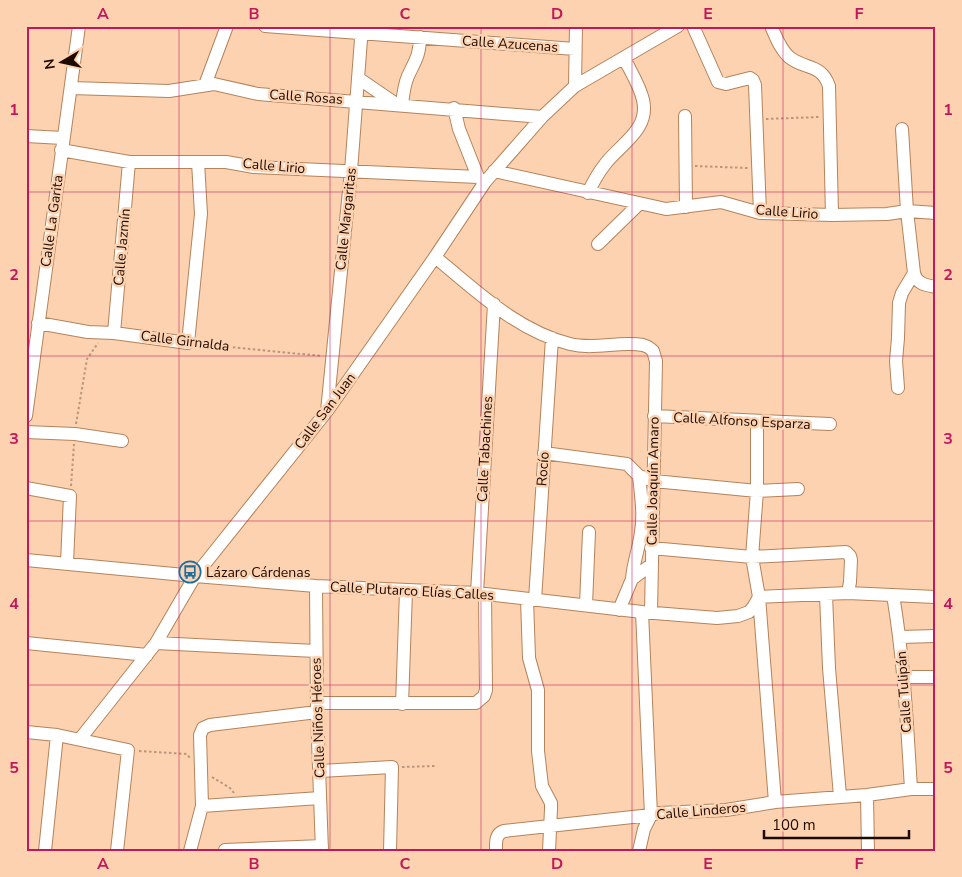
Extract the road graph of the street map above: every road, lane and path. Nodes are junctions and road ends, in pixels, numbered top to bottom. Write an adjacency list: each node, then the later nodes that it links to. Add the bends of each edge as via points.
1 (79, 26): 15 (street, Calle La Garita)
2 (227, 26): 13 (street)
3 (265, 26): 8 (street, Calle Azucenas)
4 (576, 26): 10 (street)
5 (678, 26): 11 (street, Calle San Juan)
6 (693, 26): 22 (street, via 718,82 753,80)
7 (771, 26): 21 (street, via 792,59 816,68 827,80)
8 (361, 30): 9 (street, Calle Azucenas); 12 (street, Calle Margaritas)
9 (420, 37): 10 (street, Calle Azucenas); 17 (street, via 418,56)
10 (575, 48): 14 (street)
11 (624, 58): 14 (street, Calle San Juan); 33 (street, via 644,102 640,128 607,162)
12 (358, 78): 16 (street, Calle Margaritas); 17 (street)
13 (205, 84): 15 (street, Calle Rosas, via 169,91); 16 (street, Calle Rosas, via 258,94)
14 (575, 86): 20 (street, Calle San Juan)
15 (71, 88): 25 (street, Calle La Garita)
16 (356, 101): 17 (street, Calle Rosas); 30 (street, Calle Margaritas)
17 (399, 104): 18 (street, Calle Rosas)
18 (454, 108): 20 (street, Calle Rosas); 32 (street, via 459,128)
19 (684, 116): 28 (street)
20 (542, 117): 31 (street, Calle San Juan)
21 (829, 117): 22 (path); 39 (street)
22 (757, 120): 29 (street)
23 (902, 129): 37 (street)
24 (26, 136): 25 (street, Calle Lirio)
25 (62, 144): 26 (street, Calle Lirio); 45 (street, Calle La Garita)
26 (129, 162): 27 (street, Calle Lirio); 46 (street, Calle Jazmín)
27 (198, 162): 30 (street, Calle Lirio); 48 (street, via 201,214)
28 (685, 166): 29 (path); 35 (street)
29 (758, 168): 36 (street)
30 (351, 171): 32 (street, Calle Lirio); 50 (street, Calle Margaritas)
31 (494, 171): 32 (street, Calle San Juan); 33 (street, Calle Lirio)
32 (482, 179): 41 (street, Calle San Juan)
33 (588, 193): 34 (street, Calle Lirio)
34 (638, 204): 35 (street, Calle Lirio, via 666,209); 40 (street)
35 (686, 207): 36 (street, Calle Lirio, via 721,202)
36 (760, 212): 39 (street, Calle Lirio)
37 (907, 212): 38 (street, Calle Lirio); 39 (street, Calle Lirio); 42 (street)
38 (936, 213)
39 (832, 215)
40 (598, 244)
41 (435, 257): 44 (street); 52 (street, Calle San Juan)
42 (914, 272): 43 (street, via 921,283); 51 (street, via 899,303)
43 (936, 287)
44 (494, 304): 47 (street, via 514,320); 79 (street, Calle Tabachines)
45 (38, 323): 46 (street, Calle Girnalda); 49 (street, Calle La Garita)
46 (110, 333): 48 (street, Calle Girnalda); 59 (path, via 87,359)
47 (552, 338): 55 (street, Calle Joaquín Amaro, via 585,346 644,345 653,351 656,361); 61 (street, Rocío)
48 (188, 343): 50 (path, Calle Girnalda)
49 (31, 348): 53 (street, Calle La Garita)
50 (332, 357): 52 (street, Calle Margaritas)
51 (898, 388)
52 (327, 411): 74 (street, Calle San Juan)
53 (26, 412): 54 (street, Calle La Garita)
54 (26, 416)
55 (654, 416): 56 (street, Calle Alfonso Esparza); 63 (street, Calle Joaquín Amaro)
56 (757, 422): 57 (street, Calle Alfonso Esparza); 66 (street)
57 (830, 424)
58 (26, 432): 59 (street)
59 (75, 434): 60 (street); 67 (path)
60 (122, 441)
61 (544, 453): 62 (street, via 627,464); 84 (street, Rocío)
62 (639, 476): 63 (street); 75 (street, via 642,530)
63 (654, 481): 66 (street); 69 (street, Calle Joaquín Amaro)
64 (26, 488): 67 (street)
65 (798, 488): 66 (street)
66 (757, 490): 70 (street)
67 (70, 496): 72 (street)
68 (589, 532): 85 (street)
69 (651, 548): 70 (street); 73 (street, Calle Joaquín Amaro)
70 (752, 557): 78 (street, via 848,553 851,560); 82 (street)
71 (26, 560): 72 (street, Calle Plutarco Elías Calles)
72 (67, 563): 74 (street, Calle Plutarco Elías Calles)
73 (652, 564): 75 (street); 87 (street, Calle Joaquín Amaro)
74 (195, 576): 76 (street, Calle Plutarco Elías Calles); 91 (street, Calle San Juan)
75 (632, 579): 86 (street)
76 (316, 586): 77 (street, Calle Plutarco Elías Calles); 92 (street, Calle Niños Héroes)
77 (406, 591): 79 (street, Calle Plutarco Elías Calles); 96 (street)
78 (848, 593): 80 (street); 81 (street)
79 (481, 594): 84 (street, Calle Plutarco Elías Calles); 96 (street, Calle Tabachines, via 486,690 480,700 471,704)
80 (826, 595): 82 (street); 109 (street)
81 (893, 595): 83 (street); 89 (street, Calle Tulipán)
82 (759, 597): 87 (street, Calle Plutarco Elías Calles, via 749,612 738,616 717,618); 111 (street)
83 (935, 598)
84 (531, 599): 85 (street, Calle Plutarco Elías Calles); 115 (street, Rocío, via 529,658 538,690 538,751 542,786 550,803)
85 (586, 605): 86 (street, Calle Plutarco Elías Calles)
86 (619, 610): 87 (street, Calle Plutarco Elías Calles)
87 (647, 612): 114 (street, Calle Joaquín Amaro)
88 (936, 636): 89 (street)
89 (900, 637): 94 (street, Calle Tulipán)
90 (26, 643): 93 (street)
91 (156, 643): 92 (street); 93 (street, Calle San Juan)
92 (316, 650): 97 (street, Calle Niños Héroes)
93 (147, 655): 100 (street, Calle San Juan)
94 (904, 677): 95 (street); 106 (street, Calle Tulipán)
95 (936, 677)
96 (402, 704): 97 (street)
97 (317, 707): 104 (street, via 203,728); 105 (street, Calle Niños Héroes)
98 (26, 732): 99 (street)
99 (57, 735): 100 (street); 118 (street)
100 (80, 739): 101 (street)
101 (128, 750): 104 (path, via 187,754); 119 (street)
102 (436, 766): 103 (path)
103 (392, 767): 105 (street); 121 (street)
104 (200, 770): 112 (path, via 230,788); 113 (street)
105 (320, 771): 110 (street, Calle Niños Héroes)
106 (911, 789): 107 (street, Calle Linderos); 108 (street, Calle Linderos)
107 (936, 789)
108 (867, 795): 109 (street, Calle Linderos); 125 (street)
109 (840, 796): 111 (street, Calle Linderos)
110 (320, 798): 112 (street); 116 (street, Calle Niños Héroes)
111 (775, 802): 114 (street, Calle Linderos, via 726,810)
112 (242, 803): 113 (street)
113 (202, 806): 120 (street)
114 (651, 815): 115 (street, Calle Linderos); 124 (street)
115 (550, 826): 122 (street, Calle Linderos, via 501,832 496,838); 123 (street)
116 (322, 848): 117 (street)
117 (225, 850)
118 (45, 851)
119 (117, 851)
120 (190, 851)
121 (390, 851)
122 (496, 851)
123 (549, 851)
124 (639, 851)
125 (868, 851)

